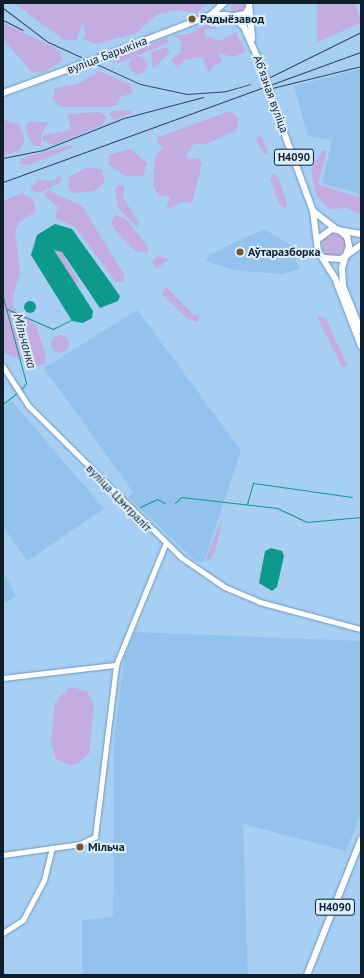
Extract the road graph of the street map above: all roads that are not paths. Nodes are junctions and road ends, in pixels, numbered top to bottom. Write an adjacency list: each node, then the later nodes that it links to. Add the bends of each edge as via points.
1 (225, 3): 3 (main road, вуліца Барыкіна); 4 (main road, Абʼязная вуліца / Н4090)
2 (250, 5): 4 (main road, Абʼязная вуліца / Н4090, via 244,14); 5 (main road, Абʼязная вуліца / Н4090)
3 (211, 15): 4 (main road, вуліца Барыкіна); 6 (main road, вуліца Барыкіна, bridge)
4 (232, 16): 5 (main road, Абʼязная вуліца / Н4090, via 244,27)
5 (252, 44): 7 (main road, Абʼязная вуліца / Н4090, bridge)
6 (3, 93)
7 (313, 211): 8 (main road, Н4090); 10 (main road, Н4090)
8 (338, 230): 9 (main road); 10 (main road, via 328,230); 12 (main road, Н4090, via 349,241)
9 (361, 234)
10 (318, 239): 13 (main road, Н4090, via 318,251)
11 (361, 245): 12 (main road)
12 (346, 255): 13 (main road, via 335,261); 14 (main road, Н4090)
13 (323, 257): 14 (main road, Н4090)
14 (341, 288): 15 (main road, Н4090); 16 (main road, Н4090)
15 (361, 331)
16 (361, 346)
17 (3, 366): 18 (street, вуліца Цэнтраліт, via 24,399)
18 (165, 545): 19 (street, вуліца Цэнтраліт, via 225,587 260,602); 20 (street)
19 (361, 629)
20 (116, 665): 21 (street); 23 (street, via 94,839)
21 (3, 678)
22 (361, 839): 26 (main road, Н4090)
23 (52, 848): 24 (street); 25 (street, via 44,880 23,920)
24 (3, 855)
25 (3, 933)
26 (307, 975)

